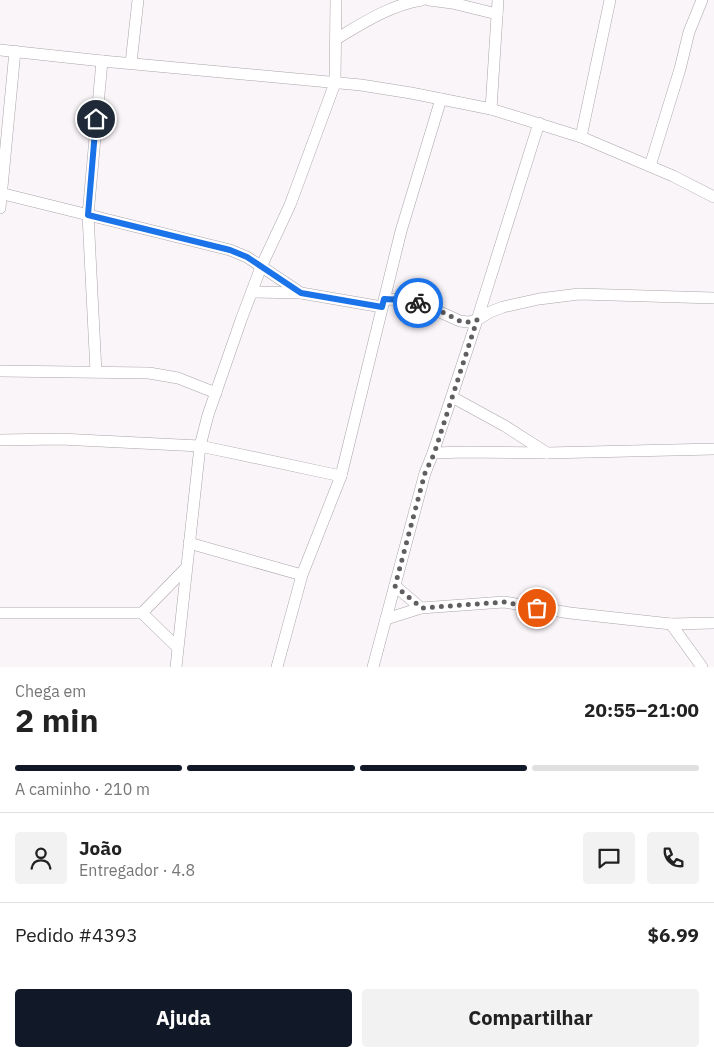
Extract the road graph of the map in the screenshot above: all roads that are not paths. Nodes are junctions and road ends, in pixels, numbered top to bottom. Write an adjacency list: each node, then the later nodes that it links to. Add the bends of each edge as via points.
1 (138, 0): 13 (street)
2 (336, 0): 9 (street)
3 (422, 0): 9 (street, via 380,13)
4 (430, 0): 8 (street)
5 (498, 0): 8 (street)
6 (610, 0): 18 (street)
7 (702, 0): 19 (street, via 689,32)
8 (497, 14): 16 (street)
9 (336, 39): 14 (street)
10 (0, 50): 11 (street)
11 (14, 51): 12 (street); 20 (street)
12 (102, 61): 13 (street); 23 (street)
13 (131, 63): 14 (street)
14 (334, 83): 15 (street); 24 (street, via 290,205)
15 (441, 99): 16 (street); 28 (street, via 401,231)
16 (491, 109): 17 (street)
17 (540, 123): 18 (street); 29 (street)
18 (581, 137): 19 (street)
19 (650, 166): 21 (street)
20 (1, 193): 22 (street); 23 (street)
21 (714, 197)
22 (0, 208)
23 (88, 215): 24 (street, via 230,250); 31 (street)
24 (262, 267): 25 (street); 26 (street)
25 (252, 292): 26 (street); 32 (street)
26 (301, 293): 28 (street)
27 (714, 298): 29 (street, via 579,294 503,307)
28 (384, 303): 29 (street, via 405,300 460,321); 39 (street)
29 (477, 320): 33 (street)
30 (0, 371): 31 (street)
31 (96, 372): 32 (street, via 149,373 178,378)
32 (216, 393): 35 (street)
33 (452, 397): 37 (street); 38 (street)
34 (0, 440): 35 (street, via 60,439)
35 (200, 446): 39 (street); 40 (street)
36 (714, 449): 37 (street)
37 (547, 452): 38 (street)
38 (434, 454): 43 (street, via 425,473)
39 (341, 476): 42 (street)
40 (189, 543): 41 (street); 42 (street)
41 (186, 568): 46 (street); 50 (street)
42 (302, 575): 52 (street)
43 (395, 586): 44 (street); 47 (street)
44 (422, 608): 47 (street); 49 (street, via 504,602)
45 (0, 613): 46 (street)
46 (142, 613): 50 (street)
47 (386, 619): 53 (street)
48 (714, 623): 49 (street)
49 (671, 624): 54 (street)
50 (177, 647): 51 (street)
51 (176, 667)
52 (277, 667)
53 (373, 667)
54 (702, 667)

